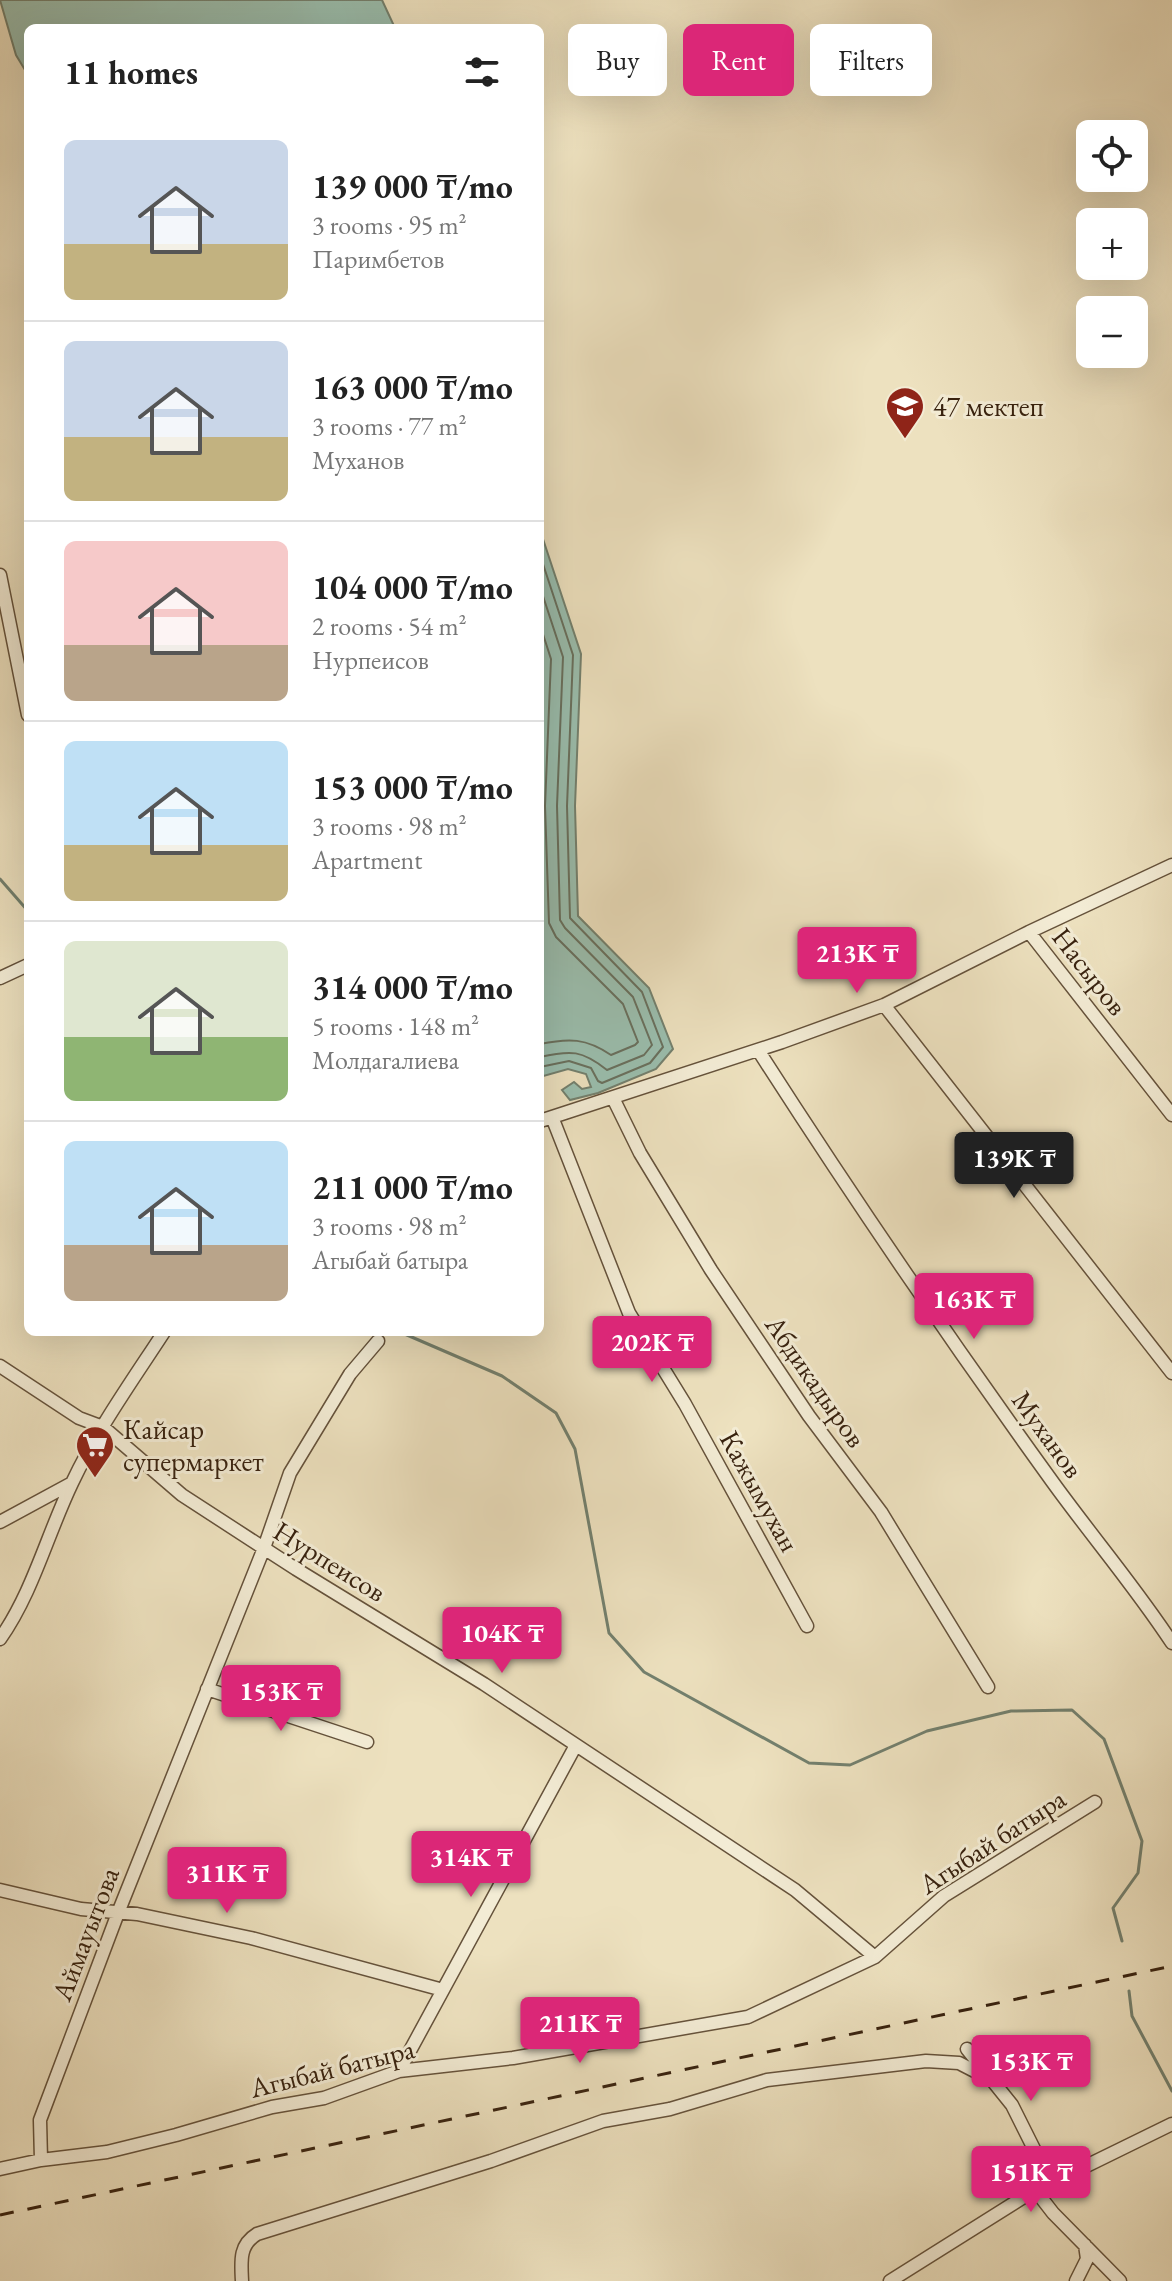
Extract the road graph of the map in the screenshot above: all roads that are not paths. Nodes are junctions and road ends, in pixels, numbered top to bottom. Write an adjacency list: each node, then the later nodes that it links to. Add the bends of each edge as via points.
1 (0, 575): 2 (street)
2 (24, 695)
3 (1172, 865): 4 (street)
4 (1029, 932): 7 (street); 10 (street, Насыров)
5 (24, 967): 6 (street)
6 (0, 978)
7 (884, 1005): 8 (street); 15 (street)
8 (758, 1050): 9 (street); 22 (street, Муханов, via 951,1339)
9 (613, 1098): 11 (street); 23 (street, Абдикадыров, via 711,1270 881,1512)
10 (1172, 1115)
11 (546, 1119): 20 (street, Кажымухан, via 629,1313)
12 (161, 1336): 16 (street)
13 (378, 1341): 19 (street, Аймауытова, via 350,1374 290,1473)
14 (0, 1366): 16 (street, Нурпеисов, via 79,1418)
15 (1172, 1373)
16 (103, 1427): 17 (street); 19 (street, Нурпеисов, via 182,1495)
17 (72, 1483): 18 (street); 21 (street, via 16,1617)
18 (0, 1522)
19 (264, 1548): 24 (street, Аймауытова); 26 (street, Нурпеисов)
20 (807, 1626)
21 (0, 1639)
22 (1172, 1643)
23 (988, 1687)
24 (207, 1689): 25 (street); 29 (street, Аймауытова)
25 (367, 1742)
26 (576, 1745): 30 (street, Нурпеисов, via 795,1890); 31 (street)
27 (1095, 1802): 30 (street, Агыбай батыра, via 944,1896)
28 (0, 1890): 29 (street)
29 (118, 1913): 31 (street, via 251,1938); 36 (street, Аймауытова, via 40,2120)
30 (875, 1957): 33 (street, Агыбай батыра, via 748,2017 513,2058)
31 (443, 1990): 33 (street)
32 (967, 2049): 34 (street)
33 (399, 2071): 36 (street, Агыбай батыра, via 324,2098 176,2135 107,2152)
34 (992, 2080): 38 (street, via 1012,2105); 41 (street, via 959,2063 926,2061 767,2080 670,2109 603,2121 257,2234 246,2241)
35 (1172, 2124): 38 (street)
36 (41, 2160): 37 (street, Агыбай батыра)
37 (0, 2169)
38 (1051, 2183): 39 (street)
39 (1036, 2191): 40 (street); 42 (street)
40 (1085, 2245): 43 (street, via 1087,2259); 44 (street)
41 (242, 2281)
42 (890, 2281)
43 (1076, 2281)
44 (1120, 2281)

